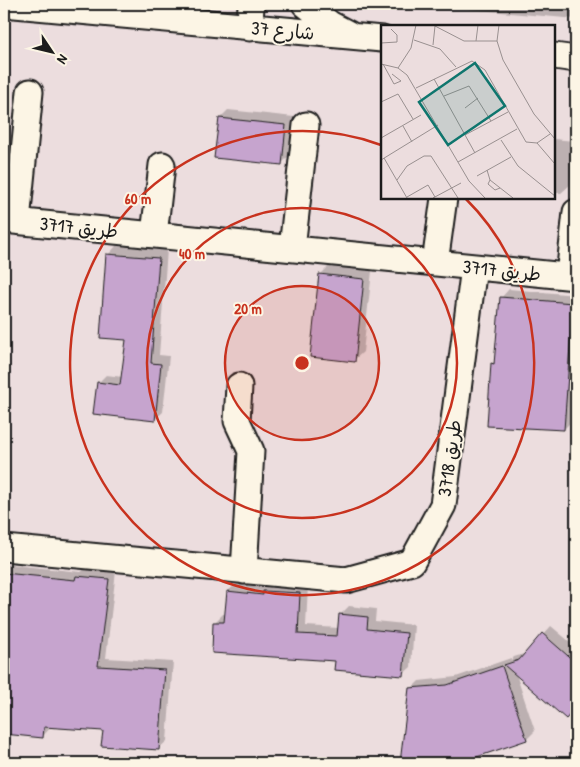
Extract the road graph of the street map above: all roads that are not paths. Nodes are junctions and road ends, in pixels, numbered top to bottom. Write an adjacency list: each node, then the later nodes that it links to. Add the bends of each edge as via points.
1 (4, 4): 4 (street, شارع 37)
2 (134, 4): 4 (street)
3 (305, 4): 7 (street, via 330,24)
4 (101, 13): 5 (street, شارع 37)
5 (219, 14): 6 (street, شارع 37)
6 (250, 16): 7 (street, شارع 37)
7 (353, 36): 8 (street, شارع 37)
8 (381, 39)
9 (555, 56): 10 (street)
10 (576, 59)
11 (30, 92): 16 (street)
12 (306, 125): 18 (street)
13 (162, 165): 17 (street)
14 (444, 199): 19 (street, طريق 3717)
15 (576, 212): 21 (street, طريق 3717)
16 (11, 220): 17 (street, طريق 3717)
17 (154, 234): 18 (street, طريق 3717)
18 (292, 248): 19 (street, طريق 3717)
19 (435, 263): 20 (street, طريق 3717)
20 (474, 267): 21 (street, طريق 3717); 24 (street, طريق 3718, via 443,505 412,562 346,580)
21 (573, 277)
22 (239, 386): 24 (street, via 237,421 251,451)
23 (4, 548): 24 (street, طريق 3718)
24 (244, 570)

